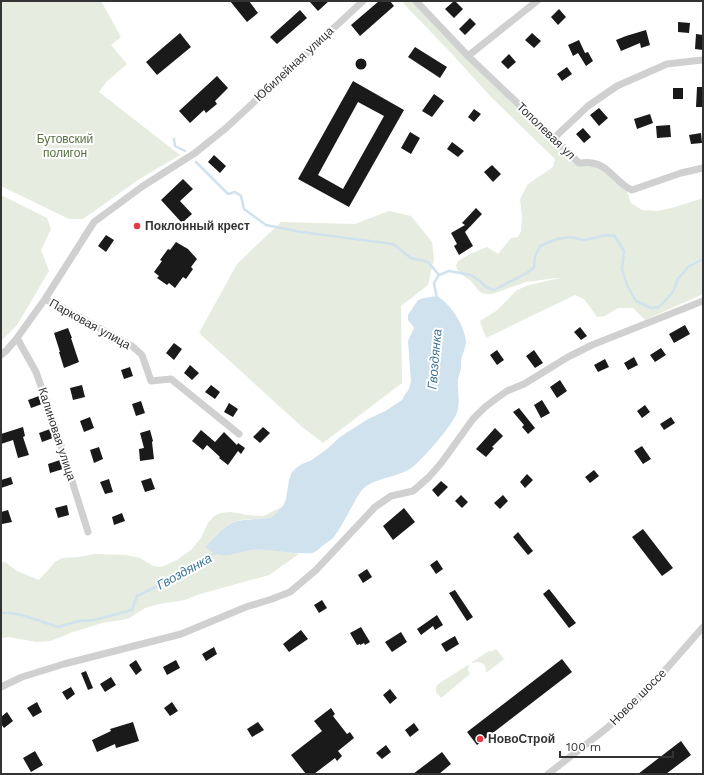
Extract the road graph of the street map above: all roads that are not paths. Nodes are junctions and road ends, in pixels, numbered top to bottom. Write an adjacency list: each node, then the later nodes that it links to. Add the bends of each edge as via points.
1 (363, 1): 8 (street, Юбилейная улица, via 195,153 143,186 97,220)
2 (416, 1): 4 (street, Тополевая ул)
3 (537, 1): 4 (street)
4 (468, 56): 6 (street, Тополевая ул)
5 (703, 60): 6 (street, via 667,64 617,86 588,106)
6 (554, 138): 7 (street, Тополевая ул, via 579,163 593,163 605,168 626,188 632,190)
7 (703, 168)
8 (45, 299): 10 (street, Юбилейная улица); 12 (street, Парковая улица, via 132,346 142,355 151,380 171,379)
9 (703, 301): 15 (street, via 568,357 497,398 473,419 429,477 413,491 391,496 375,507 316,570 290,592 180,634 64,664 22,677)
10 (17, 338): 11 (street, Юбилейная улица); 13 (street, Калиновая улица, via 36,372)
11 (1, 355)
12 (239, 434)
13 (88, 532)
14 (703, 627): 16 (street, Новое шоссе, via 668,667 607,728)
15 (1, 687)
16 (548, 774)

